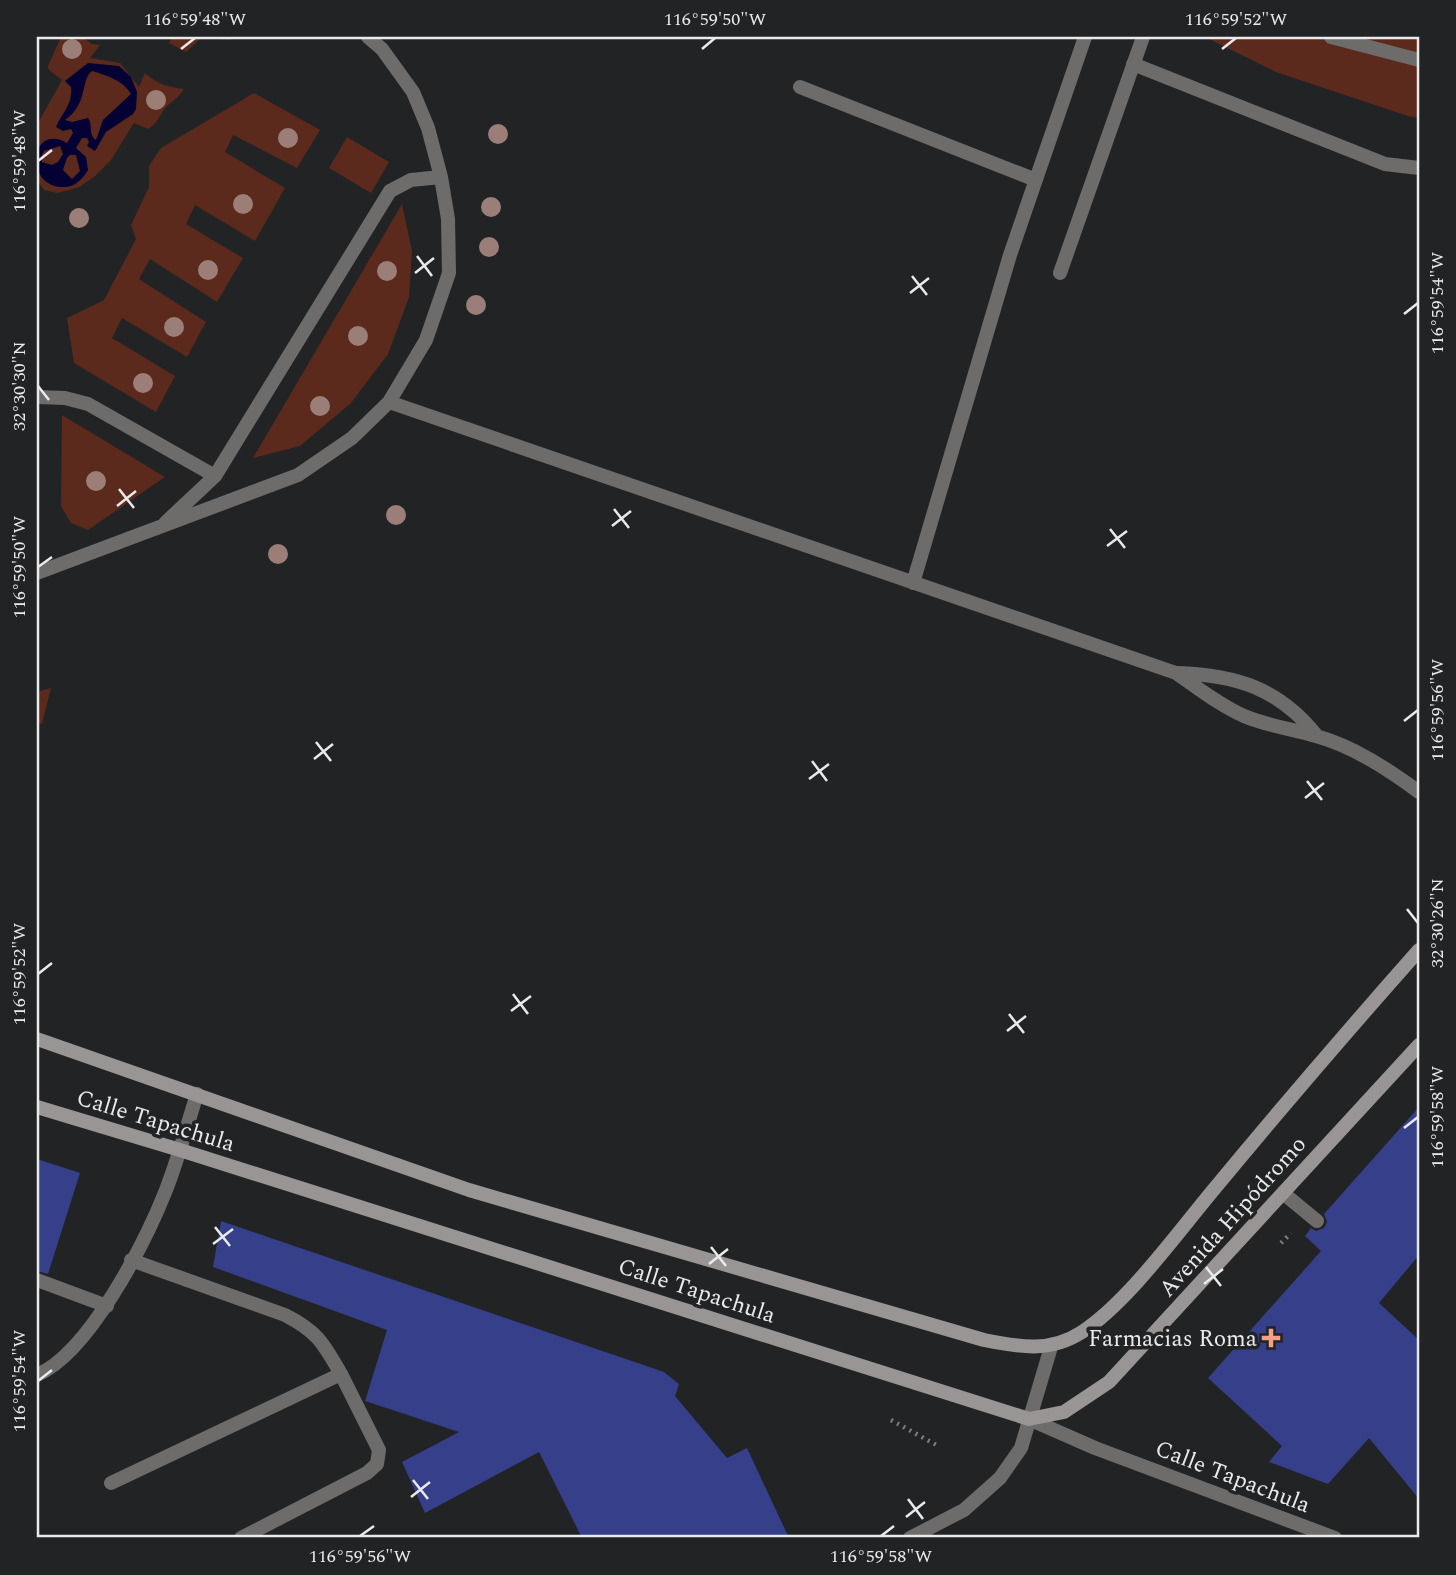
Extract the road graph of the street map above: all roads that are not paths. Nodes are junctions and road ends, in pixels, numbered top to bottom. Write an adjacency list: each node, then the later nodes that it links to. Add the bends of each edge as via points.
1 (368, 37): 9 (street, via 413,92)
2 (1085, 37): 10 (street)
3 (1143, 37): 6 (street)
4 (1331, 37): 5 (street)
5 (1419, 60)
6 (1133, 64): 8 (street, via 1385,164); 11 (street)
7 (800, 87): 10 (street)
8 (1419, 167)
9 (441, 177): 13 (street, via 449,273 426,340); 14 (street, via 411,180 390,191)
10 (1036, 180): 17 (street)
11 (1060, 273)
12 (37, 397): 14 (street, via 88,404)
13 (389, 402): 15 (street, via 352,438 298,475); 17 (street)
14 (215, 476): 15 (street)
15 (162, 526): 16 (street)
16 (37, 573)
17 (913, 583): 18 (street)
18 (1176, 673): 19 (street, via 1241,715); 19 (street, via 1212,674 1264,690 1302,717)
19 (1317, 736): 20 (street, via 1358,754)
20 (1419, 792)
21 (1419, 950): 32 (main road, Avenida Hipódromo, via 1113,1307 1081,1333)
22 (37, 1039): 24 (main road, Calle Tapachula)
23 (1419, 1045): 27 (main road, Avenida Hipódromo)
24 (197, 1094): 26 (street); 32 (main road, Calle Tapachula, via 469,1190 984,1340 1024,1348)
25 (37, 1107): 26 (main road, Calle Tapachula)
26 (180, 1150): 29 (street, via 166,1191); 35 (main road, Calle Tapachula)
27 (1283, 1193): 28 (street); 35 (main road, Avenida Hipódromo, via 1109,1382 1063,1412)
28 (1317, 1221)
29 (131, 1260): 31 (street); 33 (street, via 307,1326)
30 (37, 1280): 31 (street)
31 (107, 1306): 34 (street, via 81,1340)
32 (1051, 1347): 35 (street)
33 (341, 1374): 36 (street); 37 (street, via 379,1450 377,1464)
34 (37, 1375)
35 (1029, 1419): 38 (street, via 1021,1448 1000,1478 964,1510); 39 (street, Calle Tapachula)
36 (111, 1483)
37 (241, 1538)
38 (910, 1538)
39 (1335, 1538)

